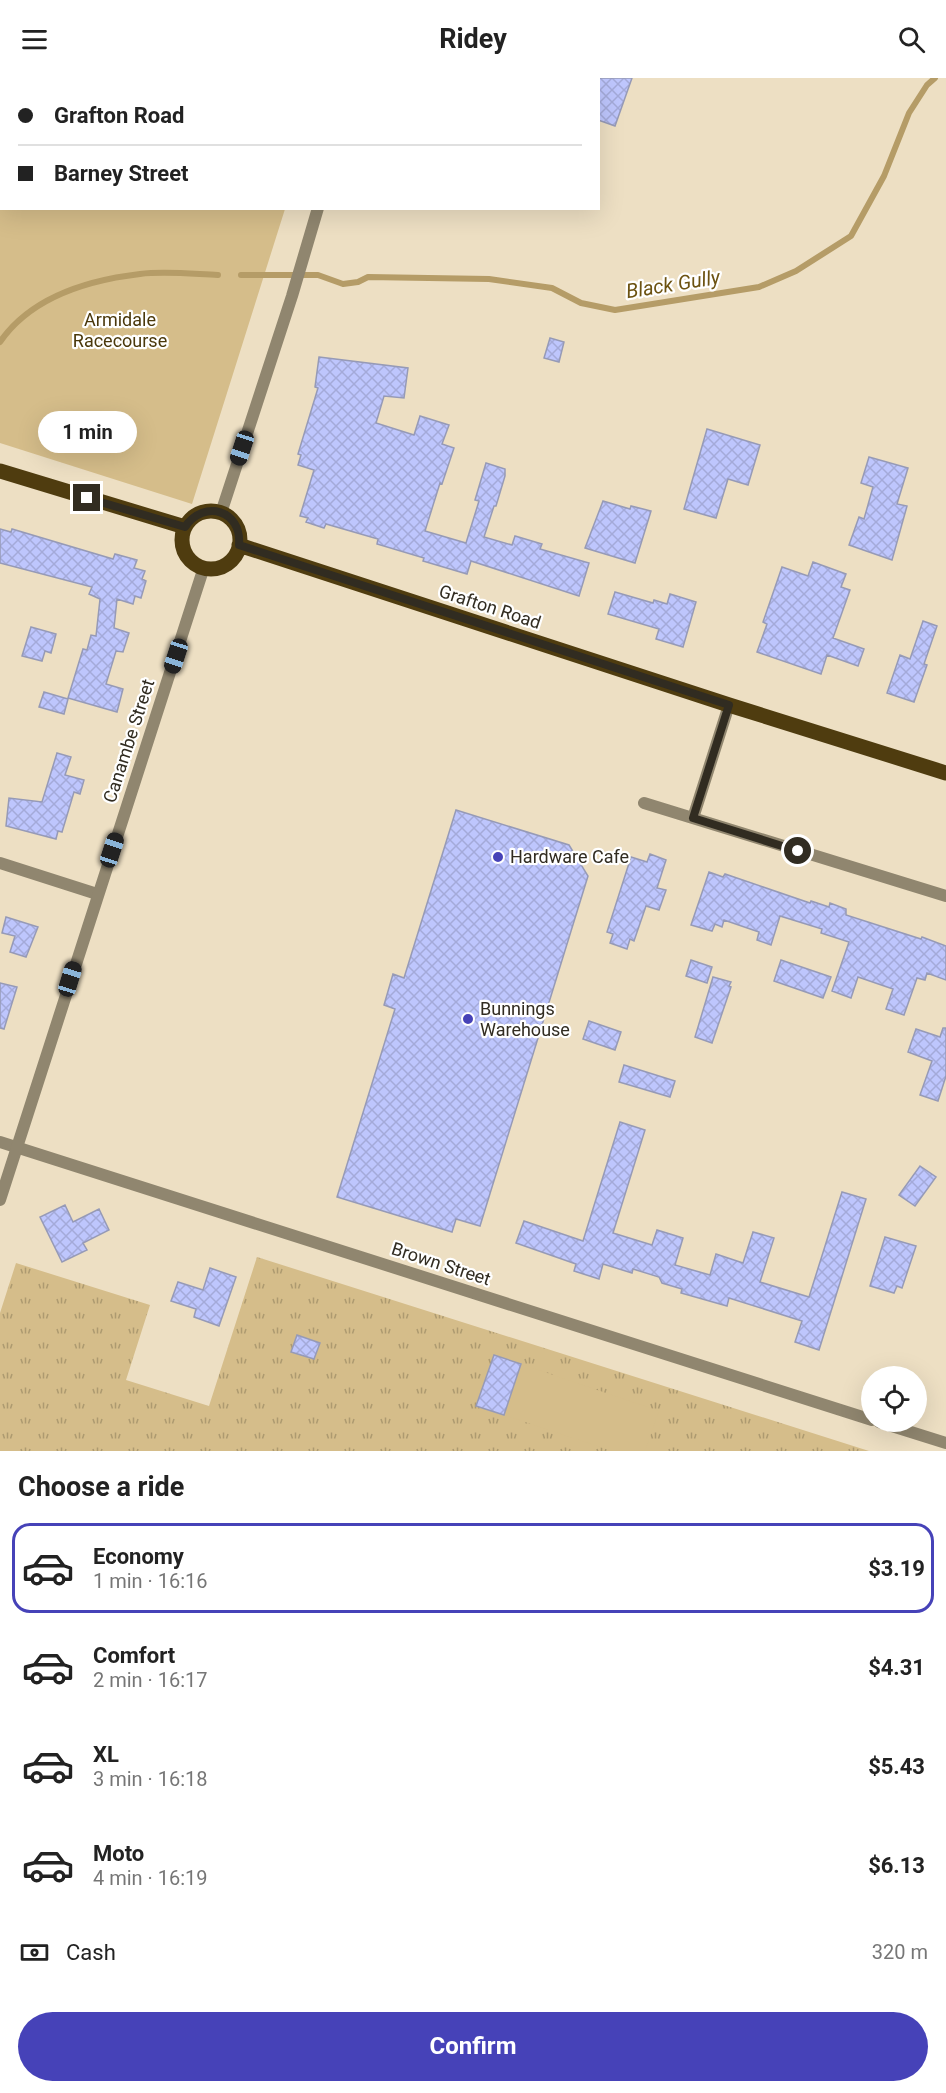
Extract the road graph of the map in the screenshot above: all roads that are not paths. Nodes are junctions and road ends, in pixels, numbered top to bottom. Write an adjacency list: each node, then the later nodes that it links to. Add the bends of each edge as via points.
1 (317, 210): 3 (street)
2 (0, 471): 4 (main road)
3 (221, 513): 4 (main road, via 199,513); 5 (main road, via 236,526)
4 (185, 527): 6 (main road, via 185,552)
5 (239, 545): 6 (main road, via 226,564); 7 (main road, Grafton Road)
6 (204, 567): 12 (street, Canambe Street)
7 (729, 705): 8 (main road, Grafton Road); 10 (street)
8 (946, 774)
9 (644, 803): 10 (street)
10 (693, 818): 13 (street)
11 (0, 863): 12 (street)
12 (97, 894): 15 (street, Canambe Street)
13 (946, 896)
14 (0, 1142): 15 (street, Brown Street)
15 (17, 1148): 16 (street, Canambe Street); 17 (street, Brown Street)
16 (0, 1200)
17 (861, 1416)
18 (911, 1432): 19 (street)
19 (946, 1443)

